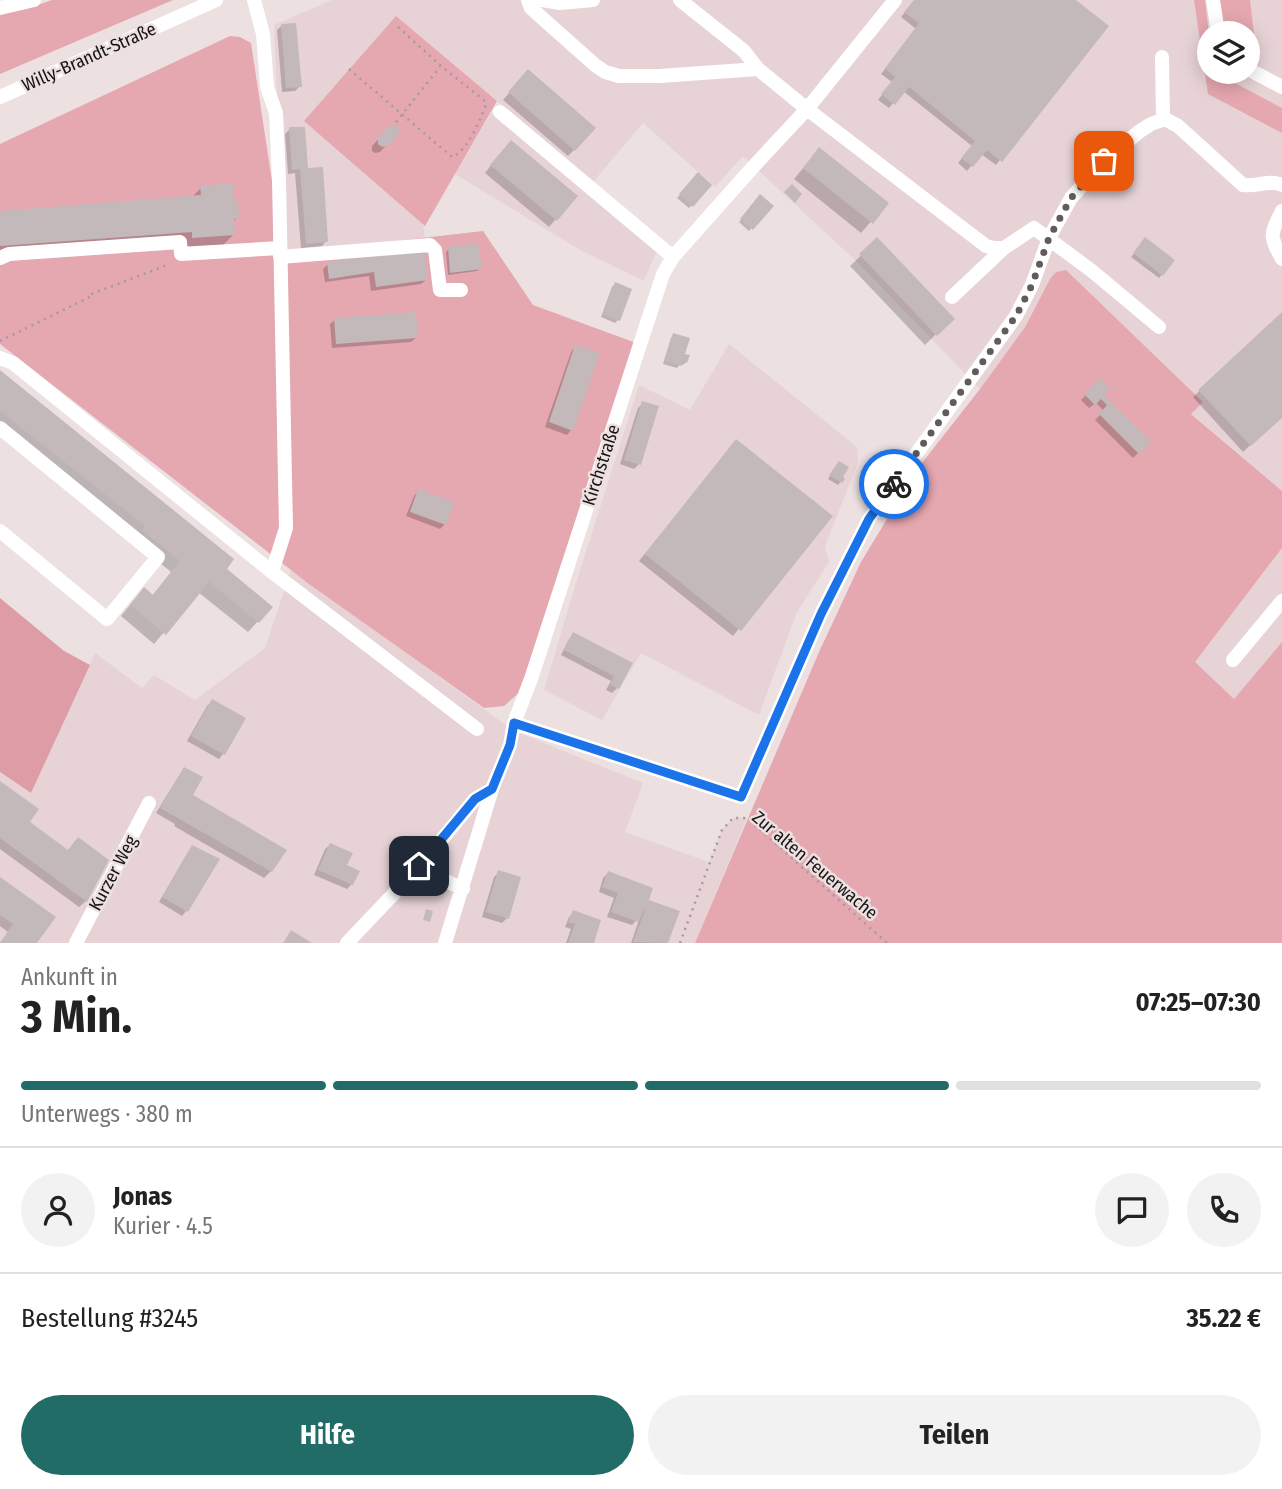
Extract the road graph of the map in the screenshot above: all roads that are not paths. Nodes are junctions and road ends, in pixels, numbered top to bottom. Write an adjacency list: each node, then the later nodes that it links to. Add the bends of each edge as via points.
1 (34, 0): 10 (street)
2 (216, 0): 16 (street, Willy-Brandt-Straße)
3 (254, 0): 24 (street, via 263,34 267,87 276,113)
4 (528, 0): 13 (street, via 531,8 605,72 660,76)
5 (542, 0): 6 (street)
6 (593, 0)
7 (680, 0): 13 (street, via 744,51)
8 (895, 0): 17 (street, Kirchstraße)
9 (1213, 0): 11 (street)
10 (0, 8)
11 (1216, 21)
12 (1163, 57): 19 (street)
13 (758, 69): 17 (street)
14 (1260, 75): 15 (street)
15 (1282, 87)
16 (0, 97)
17 (807, 109): 23 (street, via 986,246); 25 (street, Kirchstraße)
18 (500, 112): 25 (street)
19 (1163, 119): 20 (street, via 1178,126 1243,185); 22 (street, via 1140,131 1104,161 1071,198)
20 (1282, 185)
21 (1282, 211): 27 (street, via 1272,240)
22 (1049, 238): 23 (street, via 1034,229); 30 (street); 37 (street, via 1016,316 869,519 821,614 741,797)
23 (1004, 248): 29 (street)
24 (280, 253): 26 (street, via 181,254 180,242); 28 (street, via 430,244 435,250 440,290); 34 (street, via 286,528)
25 (673, 257): 37 (street, Kirchstraße, via 663,274)
26 (0, 258)
27 (1282, 259)
28 (461, 290)
29 (952, 298)
30 (1159, 327)
31 (0, 358): 34 (street, via 13,363)
32 (0, 428): 33 (street, via 158,557 107,619)
33 (0, 531)
34 (272, 572): 38 (street)
35 (1282, 601): 36 (street)
36 (1233, 660)
37 (514, 723): 39 (street, Kirchstraße)
38 (477, 729)
39 (492, 789): 41 (street, Kirchstraße, via 475,799); 42 (street, Kirchstraße)
40 (149, 803): 43 (street, Kurzer Weg)
41 (419, 866): 42 (street); 44 (street, Kirchstraße)
42 (463, 889): 45 (street, Kirchstraße)
43 (76, 943)
44 (346, 943)
45 (445, 943)

